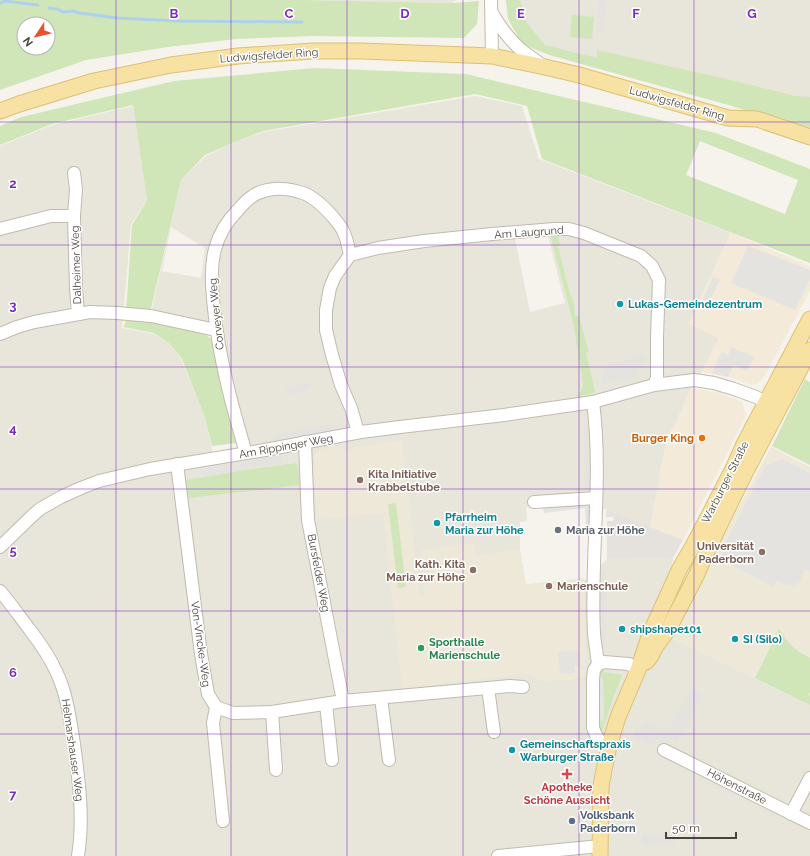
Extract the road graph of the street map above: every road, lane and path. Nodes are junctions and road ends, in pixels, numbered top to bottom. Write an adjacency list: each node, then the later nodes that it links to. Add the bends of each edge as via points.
1 (491, 0): 2 (street)
2 (492, 13): 3 (street); 4 (street, Ludwigsfelder Ring, via 517,47)
3 (492, 56): 4 (main road, Ludwigsfelder Ring); 5 (main road, Ludwigsfelder Ring, via 313,51 238,56 170,65 94,81)
4 (544, 67): 6 (main road, Ludwigsfelder Ring)
5 (0, 111)
6 (728, 118): 7 (main road, Ludwigsfelder Ring, via 757,119); 8 (main road)
7 (810, 138)
8 (810, 148)
9 (74, 172): 10 (street, Dalheimer Weg)
10 (74, 216): 11 (street, Dalheimer Weg, via 51,216); 13 (street, Dalheimer Weg)
11 (0, 229)
12 (350, 255): 15 (street, Corveyer Weg, via 342,228 316,201 304,193 287,190 271,189 257,193 231,216 216,247 212,264); 18 (street, Am Laugrund, via 424,241 569,229 641,256 652,266 659,280 657,378); 21 (street, via 330,288 326,330 341,385)
13 (78, 314): 15 (street, via 90,312 151,316); 16 (street, via 17,326)
14 (810, 319): 20 (main road, Warburger Straße)
15 (216, 330): 23 (street, Corveyer Weg, via 227,387)
16 (0, 334)
17 (810, 350): 20 (main road, Warburger Straße)
18 (654, 385): 19 (street, Am Rippinger Weg); 20 (street, Am Rippinger Weg, via 694,380 714,383 756,397)
19 (593, 402): 21 (street, Am Rippinger Weg, via 508,415); 25 (street, via 596,428)
20 (772, 406): 30 (main road, Warburger Straße, via 744,475 696,576 668,630)
21 (358, 432): 22 (street, Am Rippinger Weg)
22 (305, 442): 23 (street, Am Rippinger Weg); 34 (street, Bursfelder Weg, via 308,520)
23 (246, 453): 24 (street, Am Rippinger Weg)
24 (177, 464): 27 (street, Am Rippinger Weg, via 99,481 61,497 30,516); 36 (street, Von-Vincke-Weg, via 202,661 208,694)
25 (596, 498): 26 (street); 29 (street, via 594,634)
26 (534, 502)
27 (0, 547)
28 (0, 592): 49 (street, Helmarshauser Weg, via 46,652 64,689 78,770 81,826)
29 (598, 664): 30 (street, via 629,664); 39 (street, via 593,679 593,728 600,741)
30 (638, 670): 39 (main road, Warburger Straße)
31 (523, 687): 32 (street)
32 (488, 688): 33 (street); 38 (street)
33 (381, 698): 34 (street); 42 (street)
34 (343, 701): 35 (street)
35 (326, 704): 37 (street); 41 (street)
36 (216, 707): 37 (street, via 233,714); 46 (street, via 213,723)
37 (272, 712): 43 (street)
38 (494, 732)
39 (609, 746): 48 (main road, Warburger Straße, via 602,776)
40 (664, 750): 45 (street, Höhenstraße)
41 (332, 760)
42 (389, 760)
43 (276, 770)
44 (810, 778): 45 (street)
45 (791, 814): 47 (street, Höhenstraße)
46 (223, 821)
47 (810, 823)
48 (600, 851): 50 (street)
49 (78, 856)
50 (498, 856)

